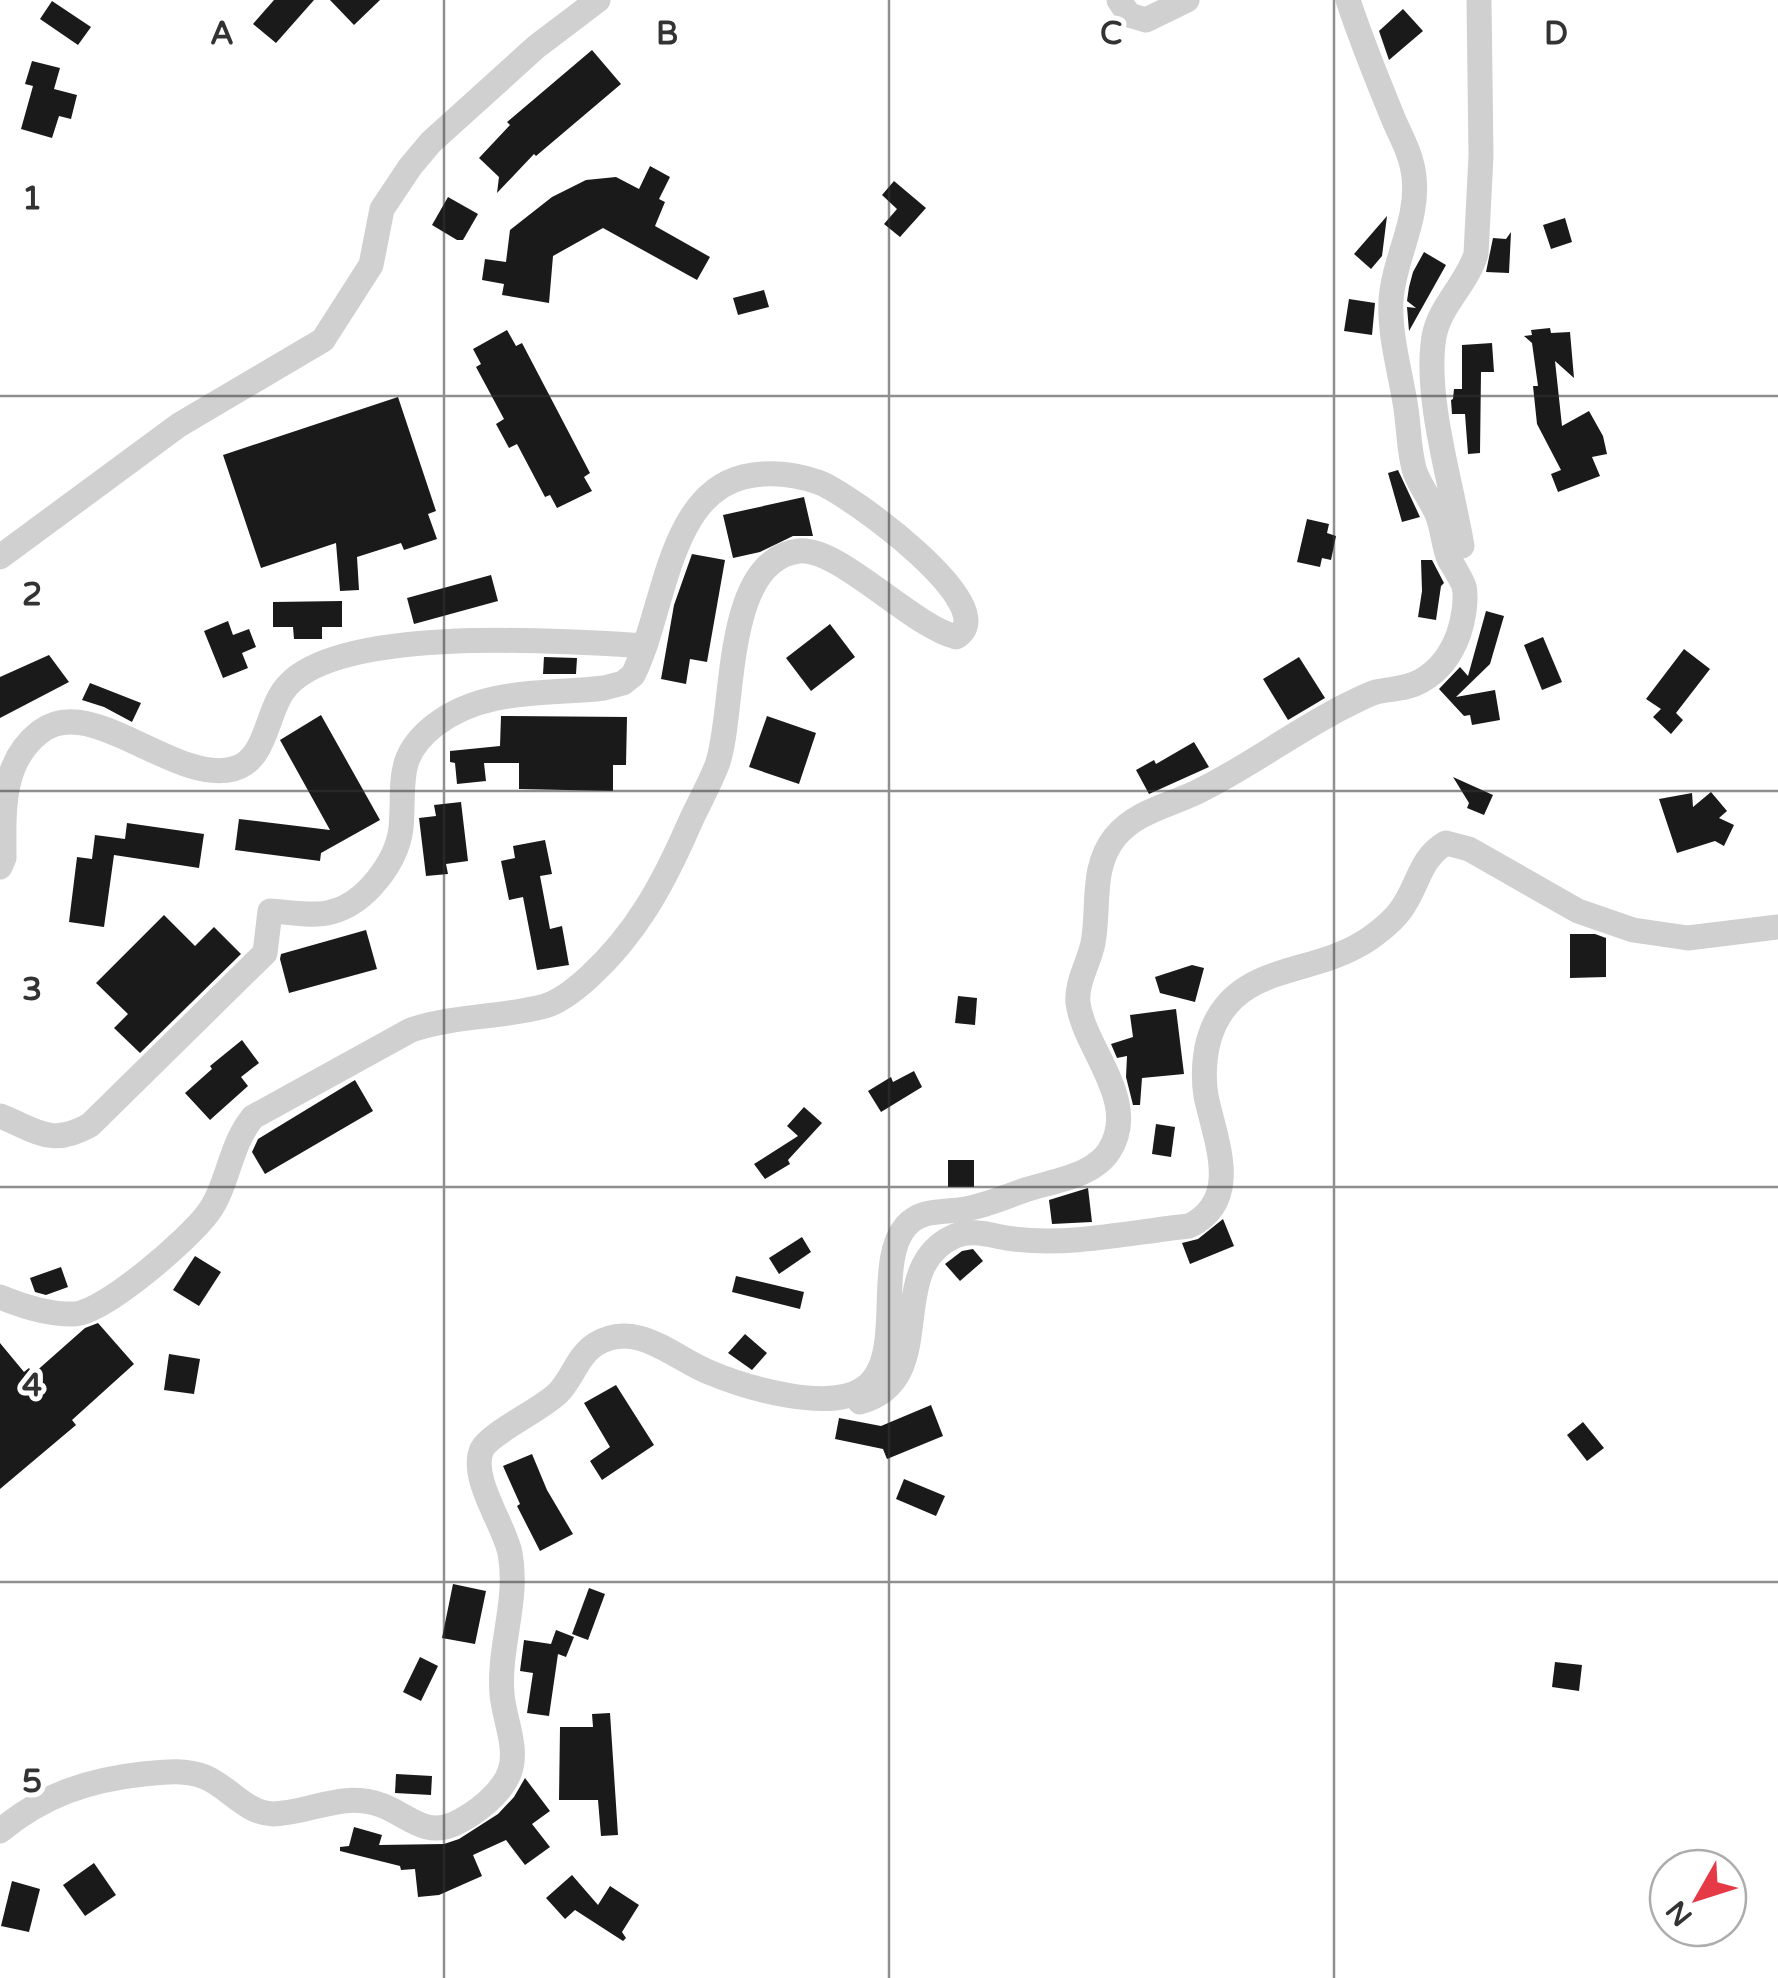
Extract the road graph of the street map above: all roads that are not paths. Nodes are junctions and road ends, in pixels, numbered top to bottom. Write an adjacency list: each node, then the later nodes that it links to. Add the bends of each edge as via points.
1 (598, 0): 6 (street, via 536,46 431,142 382,209 372,265 322,340 179,424)
2 (1119, 0): 3 (street, via 1129,16 1146,20)
3 (1187, 0)
4 (1348, 0): 7 (street, via 1414,171 1414,204 1391,298 1394,334 1416,472)
5 (1479, 0): 7 (street, via 1476,254 1434,335 1432,366)
6 (0, 558)
7 (1464, 586): 13 (street, via 1456,642 1422,681 1346,706 1120,830 1097,883 1093,942 1078,998 1117,1108 1112,1147 1088,1170 910,1221 890,1266 889,1329 878,1370 859,1392)
8 (645, 646): 9 (street, via 520,638 380,647 332,659 289,684 257,752 230,770 179,761 84,722 50,724 20,753 7,780); 11 (street, via 634,675 623,683 484,699 430,730 406,759 400,829 377,879 332,912 270,911 264,953 90,1125 56,1139); 12 (street, via 694,510 723,485 762,473 821,483 857,506 950,585 968,624 956,638 942,634 835,562 812,552 780,558 754,585 742,610 718,761 670,871 622,944 586,979 549,1005 411,1030 253,1117 239,1134 208,1213 135,1282 78,1314)
9 (0, 867)
10 (1778, 927): 13 (street, via 1688,938 1633,930 1578,911 1470,849 1446,843 1430,852 1400,911 1362,944 1314,966 1267,975 1228,1006 1210,1034 1205,1061 1222,1174 1218,1199 1202,1220 1054,1240 953,1236 922,1266 904,1369 874,1398)
11 (0, 1116)
12 (0, 1297)
13 (826, 1399): 14 (street, via 706,1372 664,1344 604,1339 583,1355 556,1396 490,1439 481,1450 482,1481 507,1541 514,1592 501,1689 513,1762 489,1800 448,1826 431,1830 383,1806 353,1800 259,1813 205,1777 173,1770 106,1778 53,1795)
14 (0, 1832)

